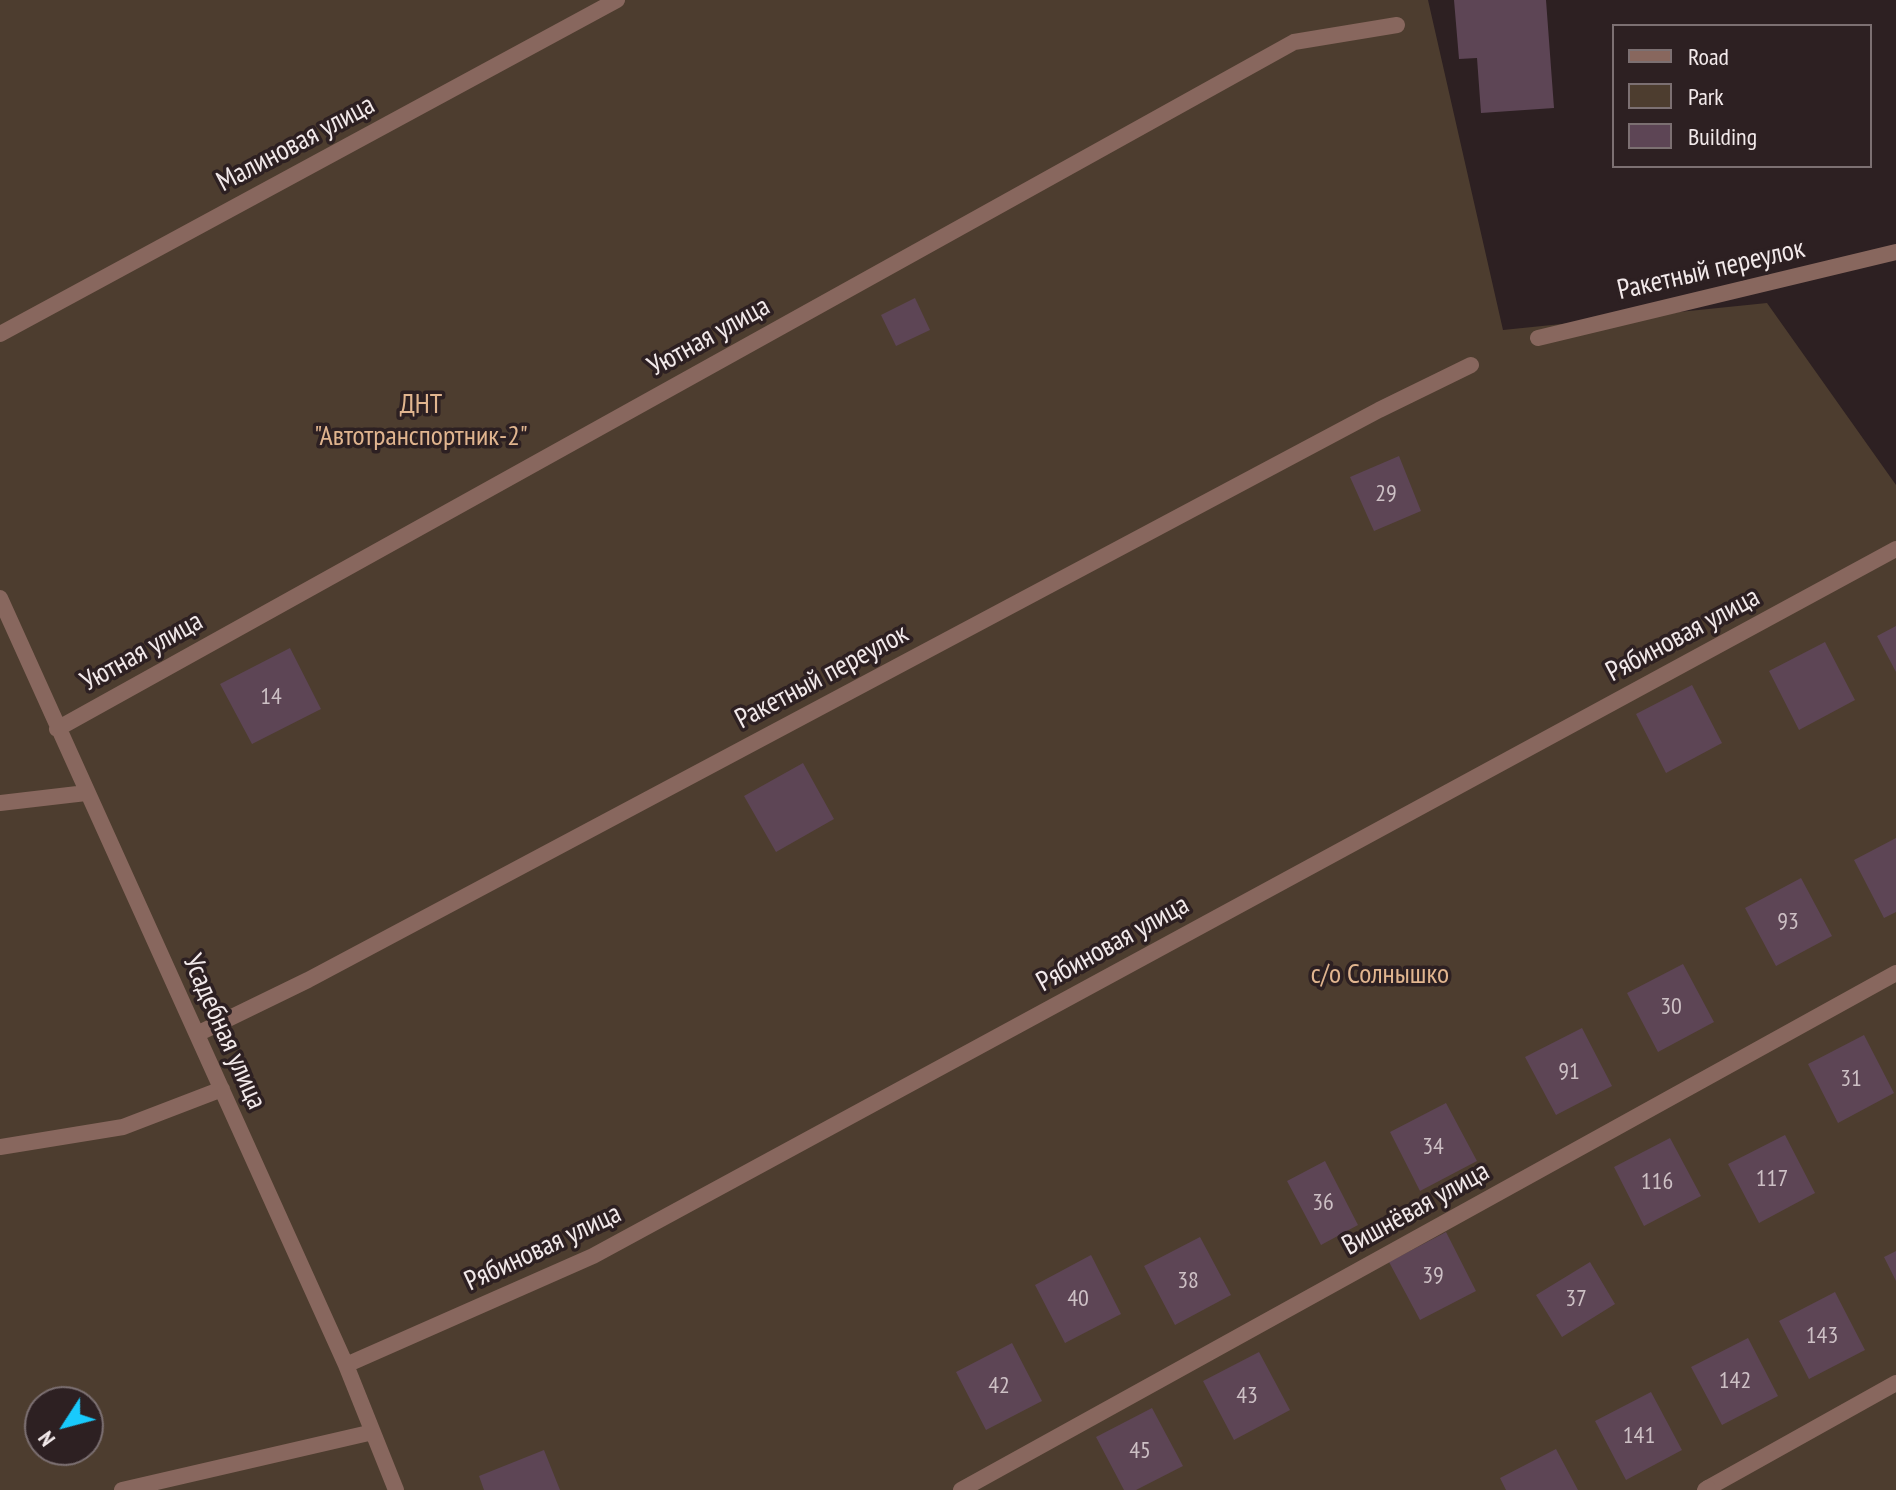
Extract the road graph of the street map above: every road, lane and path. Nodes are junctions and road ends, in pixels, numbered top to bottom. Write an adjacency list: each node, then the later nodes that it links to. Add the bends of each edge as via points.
1 (617, 0): 4 (street, Малиновая улица)
2 (1397, 25): 9 (street, Уютная улица, via 1294,42)
3 (1896, 252): 5 (street, Ракетный переулок)
4 (0, 334)
5 (1538, 338)
6 (1471, 365): 13 (street, Ракетный переулок)
7 (1896, 549): 16 (street, Рябиновая улица, via 593,1256)
8 (0, 598): 9 (street, Усадебная улица)
9 (57, 729): 10 (street, Усадебная улица)
10 (86, 793): 11 (street); 13 (street, Усадебная улица)
11 (0, 803)
12 (1896, 973): 22 (street, Вишнёвая улица)
13 (197, 1034): 14 (street, Усадебная улица)
14 (222, 1089): 15 (street, via 123,1127); 16 (street, Усадебная улица)
15 (0, 1147)
16 (346, 1365): 18 (street, Усадебная улица)
17 (1896, 1383): 19 (street)
18 (373, 1432): 20 (street); 21 (street, Усадебная улица)
19 (1706, 1489)
20 (122, 1490)
21 (396, 1490)
22 (961, 1490)

